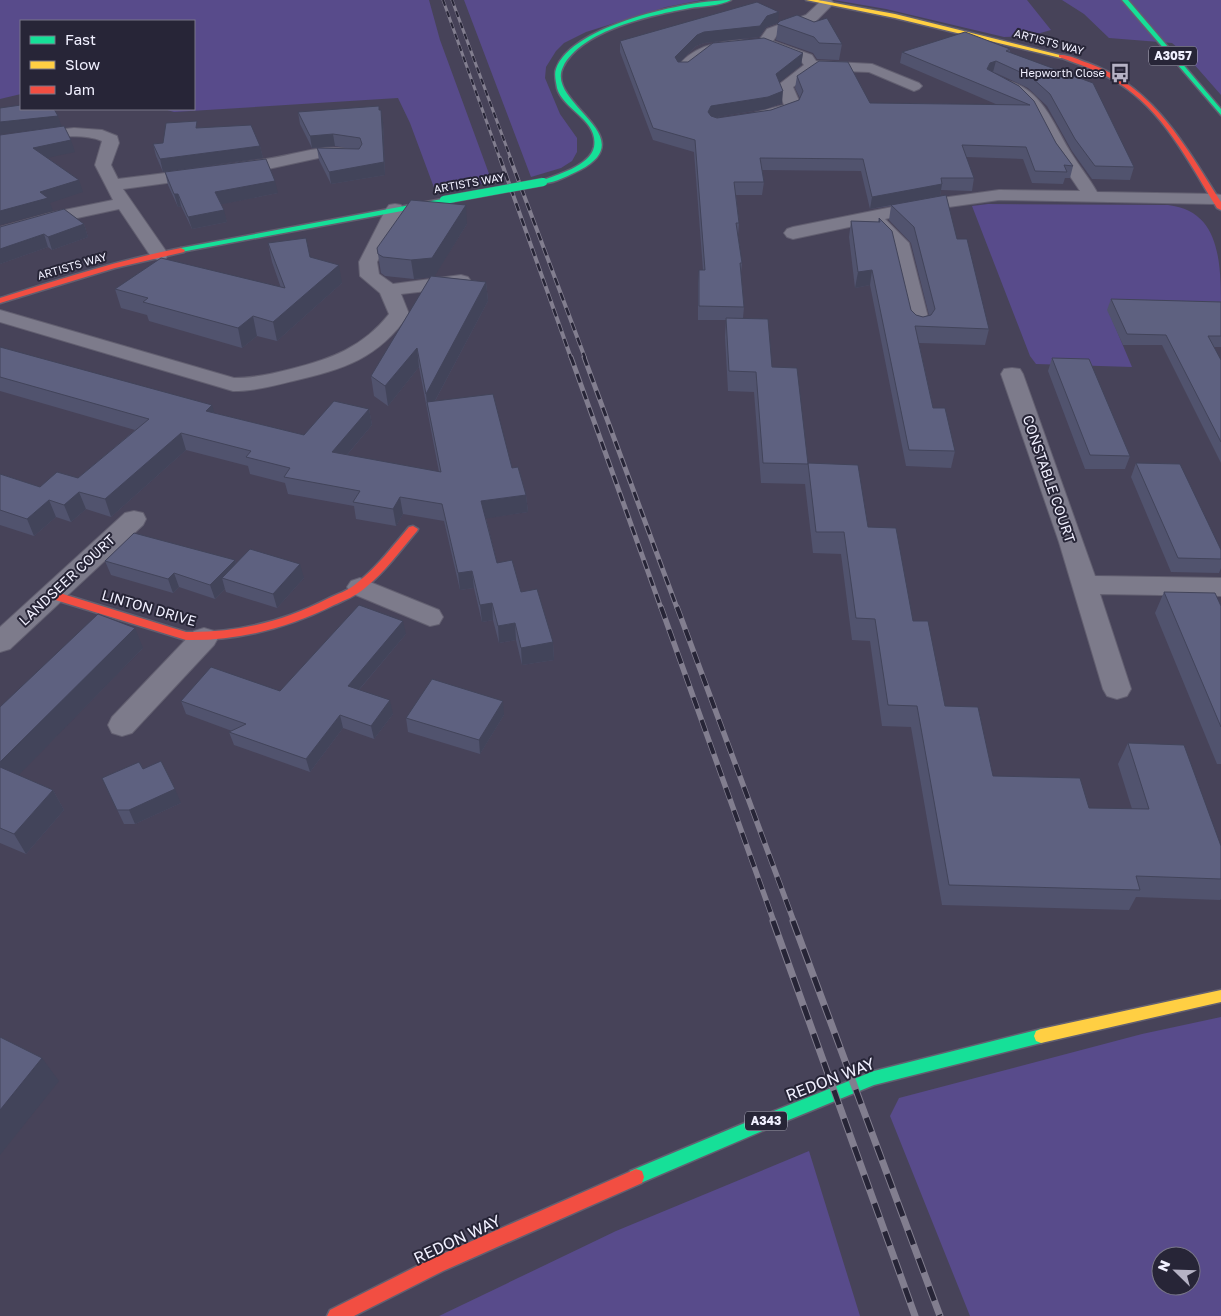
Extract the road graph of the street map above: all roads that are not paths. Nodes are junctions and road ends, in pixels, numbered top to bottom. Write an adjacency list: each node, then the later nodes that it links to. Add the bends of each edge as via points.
1 (728, 0): 20 (street, ARTISTS WAY, bridge, via 684,6 639,19 594,35 562,58 556,71 558,85 595,129 599,141 596,153 584,164 542,182)
2 (809, 0): 4 (street, ARTISTS WAY)
3 (1125, 0): 10 (street, A3057)
4 (827, 2): 5 (street, via 811,18 772,32); 19 (street, ARTISTS WAY, via 1048,54 1112,77 1140,94 1153,107)
5 (764, 43): 6 (street, via 807,58); 7 (street, via 709,48)
6 (811, 65): 9 (street, via 872,68); 11 (street, via 785,86 791,107 770,115)
7 (683, 69)
8 (994, 79): 17 (street, via 1022,93 1040,110 1062,154)
9 (914, 86)
10 (1221, 113)
11 (743, 119)
12 (332, 137): 14 (street)
13 (0, 142): 16 (street, via 68,133 106,136 111,144 104,156 103,167 105,176)
14 (323, 152): 15 (street); 16 (street, via 268,164)
15 (354, 156)
16 (114, 185): 18 (street)
17 (1092, 196): 19 (street); 21 (street, via 999,195)
18 (123, 203): 22 (street, via 50,218); 24 (street)
19 (1218, 204)
20 (395, 209): 24 (street, ARTISTS WAY); 26 (street, via 368,262 370,276)
21 (872, 217): 23 (street); 29 (street, via 900,243)
22 (0, 233)
23 (793, 233)
24 (159, 254): 27 (street, ARTISTS WAY)
25 (461, 281): 26 (street)
26 (389, 290): 28 (street, via 398,314 388,331 370,346 351,358 324,368 253,385 233,385 202,377)
27 (0, 301)
28 (0, 316)
29 (920, 325)
30 (1012, 374): 33 (street, CONSTABLE COURT)
31 (134, 519): 36 (street, LANDSEER COURT)
32 (413, 529): 34 (street, LINTON DRIVE)
33 (1084, 585): 35 (street); 40 (street, CONSTABLE COURT)
34 (360, 587): 37 (street); 38 (street, LINTON DRIVE, via 276,626)
35 (1221, 587)
36 (53, 595): 38 (street, LINTON DRIVE, via 186,636); 39 (street, LANDSEER COURT)
37 (430, 617)
38 (204, 638): 41 (street)
39 (0, 642)
40 (1117, 689)
41 (122, 725)
42 (1221, 996): 43 (street, REDON WAY / A343, via 1004,1044 874,1078 564,1208 437,1265)
43 (336, 1316)

